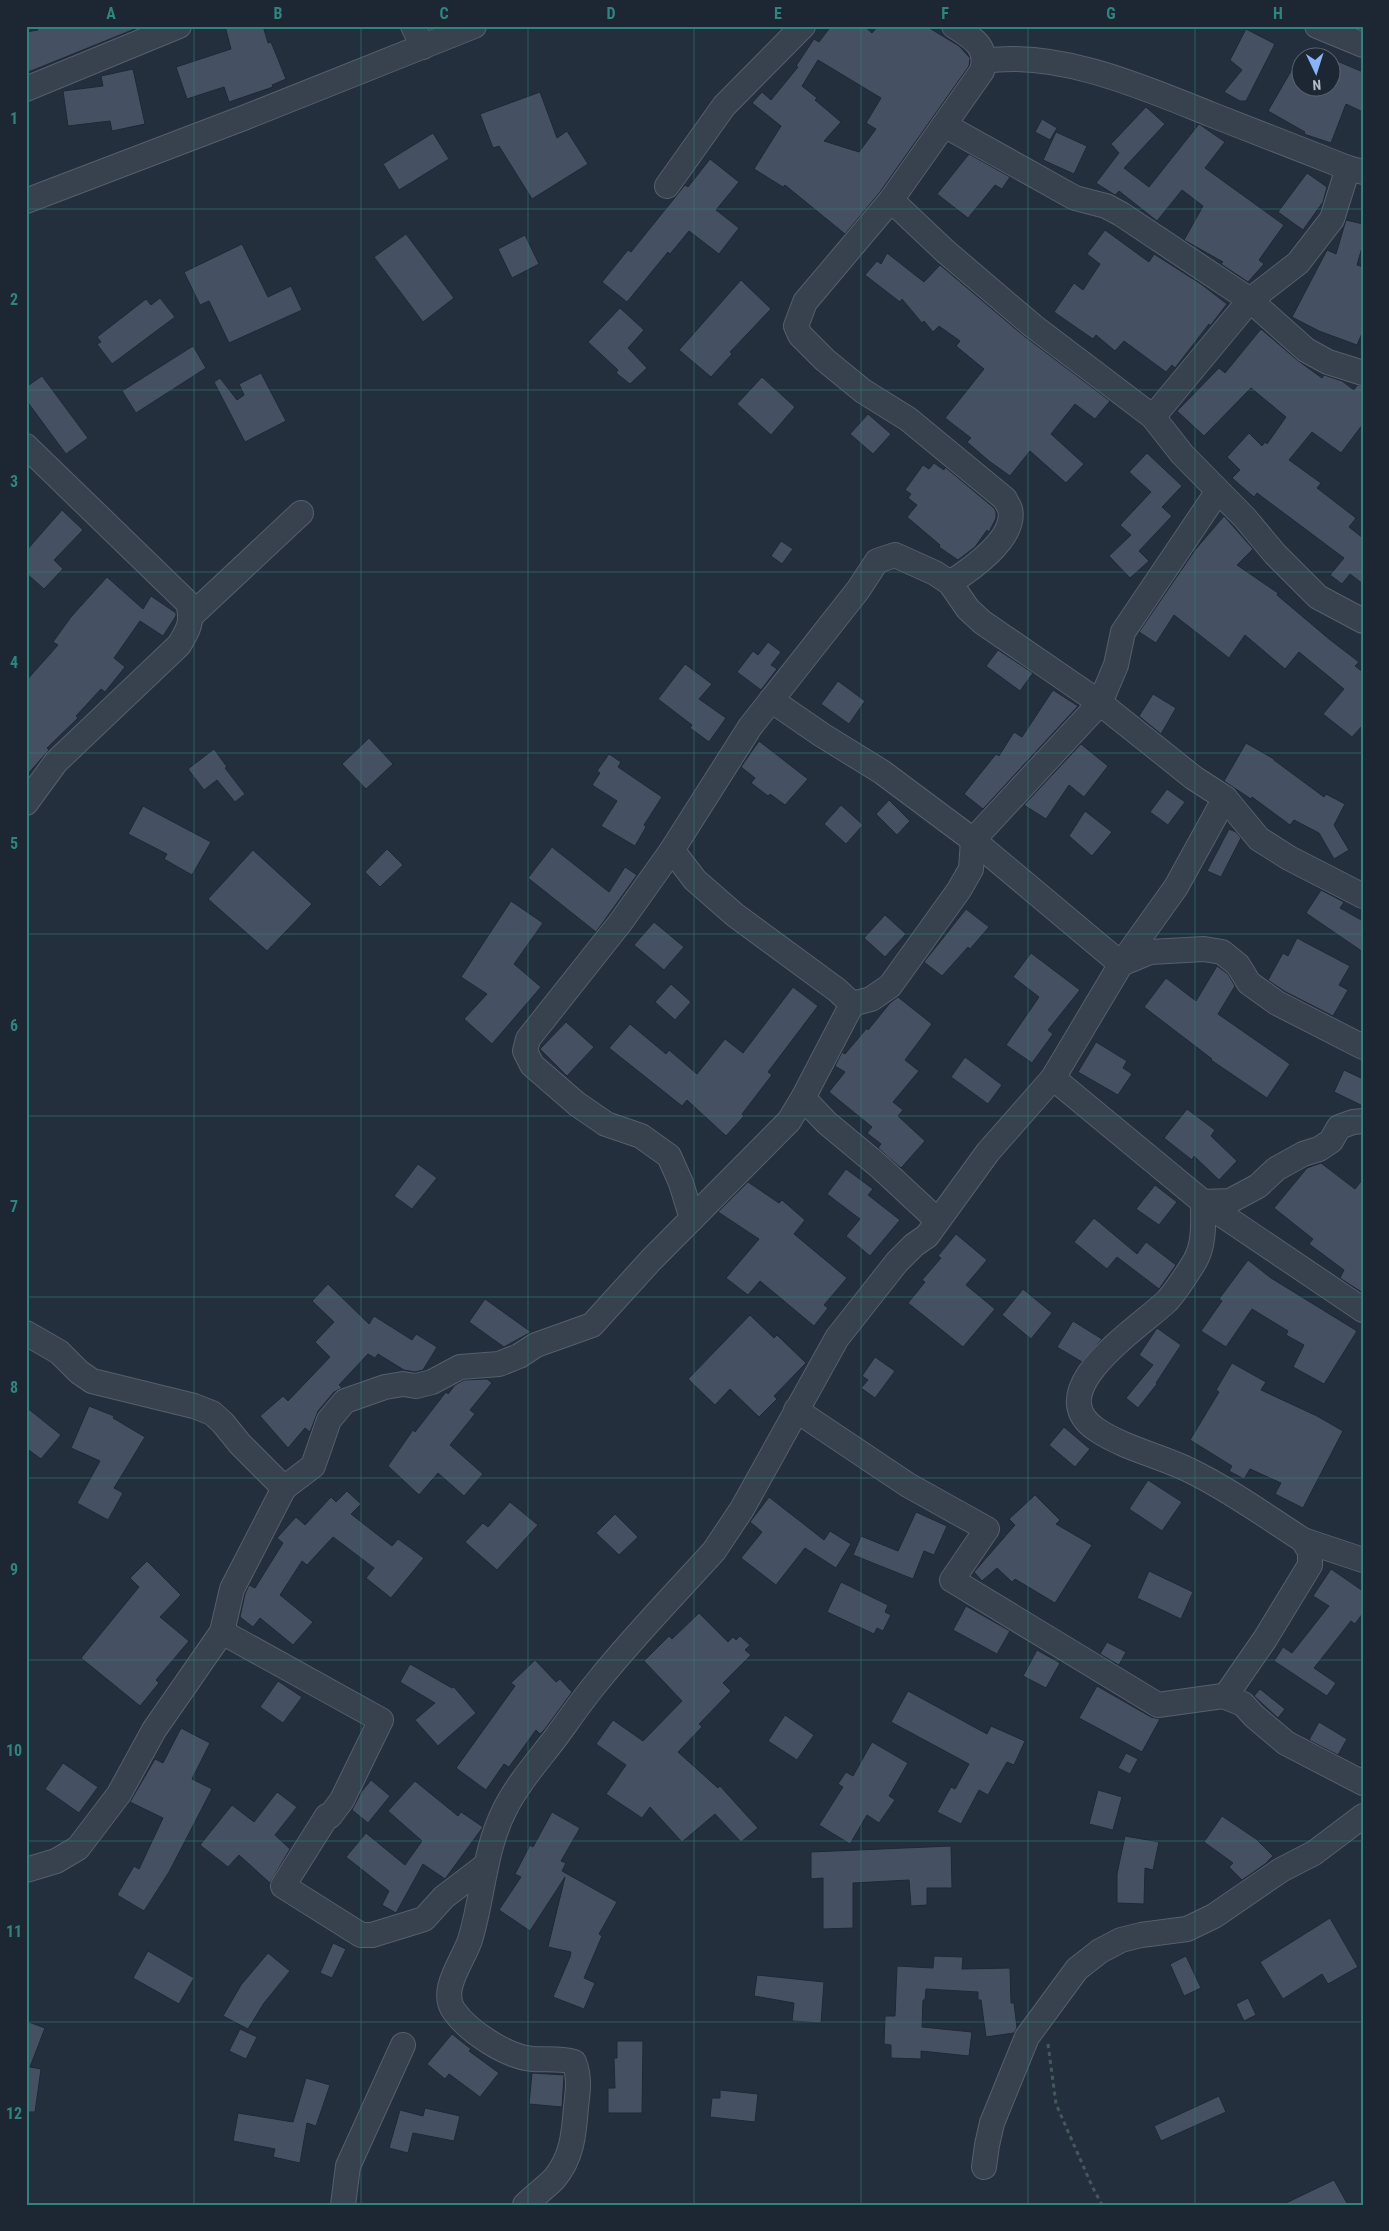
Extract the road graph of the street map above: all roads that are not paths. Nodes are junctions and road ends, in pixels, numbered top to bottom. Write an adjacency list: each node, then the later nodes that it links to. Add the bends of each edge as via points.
1 (179, 26): 9 (street)
2 (474, 26): 6 (street)
3 (803, 26): 12 (street, via 724,106)
4 (954, 26): 8 (street, via 979,45)
5 (1317, 26): 7 (street)
6 (418, 36): 14 (street)
7 (1352, 36)
8 (985, 61): 10 (street, via 968,93); 11 (street, via 1032,59 1082,68 1161,94)
9 (26, 89)
10 (944, 125): 13 (street); 15 (street, via 1076,198 1106,206 1121,214)
11 (1355, 170): 15 (street, via 1332,219 1298,263)
12 (667, 186)
13 (891, 200): 17 (street, via 1033,326); 21 (street, via 805,302 797,329 825,360 863,391 908,419 1005,499 1010,519 1002,538 994,549)
14 (26, 201)
15 (1250, 300): 16 (street, via 1306,350 1328,362); 17 (street)
16 (1363, 373)
17 (1153, 417): 19 (street, via 1182,454)
18 (26, 446): 22 (street, via 188,603)
19 (1218, 491): 23 (street, via 1318,597); 25 (street, via 1123,632 1116,665)
20 (301, 513): 22 (street)
21 (950, 583): 24 (street, via 935,572 894,554 877,561); 25 (street, via 982,622)
22 (191, 616): 27 (street, via 188,630 179,645 56,762)
23 (1363, 620)
24 (771, 700): 28 (street, via 882,772); 29 (street, via 750,727)
25 (1100, 703): 26 (street, via 1194,778); 28 (street)
26 (1225, 798): 30 (street, via 1259,839); 31 (street, via 1176,887)
27 (26, 803)
28 (973, 840): 31 (street); 32 (street, via 971,868 960,890 890,986 871,1000)
29 (672, 850): 32 (street, via 695,880 735,915); 38 (street, via 620,923 528,1039 524,1051 532,1065 577,1104 606,1124 641,1136 669,1156)
30 (1363, 896)
31 (1121, 964): 33 (street, via 1150,952 1204,948 1222,952 1238,966 1249,983 1277,1003); 34 (street)
32 (852, 1004): 35 (street)
33 (1363, 1047)
34 (1053, 1078): 37 (street); 39 (street, via 988,1152)
35 (803, 1098): 38 (street, via 773,1138); 39 (street)
36 (1363, 1120): 37 (street, via 1339,1127 1331,1141 1319,1150 1303,1154 1276,1169 1258,1186 1230,1201)
37 (1204, 1202): 40 (street); 44 (street, via 1202,1247 1194,1262 1168,1300 1094,1367 1083,1382 1078,1406 1082,1417 1097,1430 1190,1470)
38 (692, 1219): 43 (street, via 592,1325 536,1344 499,1364 460,1366 432,1382 385,1387 345,1401 329,1420 313,1466)
39 (937, 1220): 42 (street, via 927,1236 897,1262 837,1338)
40 (1363, 1310)
41 (26, 1333): 43 (street, via 59,1352 92,1381 212,1413)
42 (796, 1410): 47 (street, via 908,1485 987,1530 952,1580 1158,1704); 50 (street, via 742,1509 714,1551 598,1681 521,1783 504,1810)
43 (284, 1488): 46 (street, via 232,1589)
44 (1303, 1540): 45 (street); 47 (street, via 1310,1552 1310,1565 1264,1639)
45 (1363, 1560)
46 (222, 1632): 50 (street, via 380,1720 342,1800 327,1816 283,1886 361,1934 372,1935 424,1919 444,1898); 51 (street, via 154,1730 119,1794 78,1848 56,1861)
47 (1223, 1696): 48 (street, via 1243,1704 1286,1743)
48 (1363, 1783)
49 (1363, 1816): 53 (street, via 1314,1853 1281,1870 1214,1916 1187,1929 1122,1940 1100,1951 1077,1969 1027,2037 992,2123)
50 (486, 1865): 55 (street, via 475,1924 452,1982 449,1998 453,2010 469,2027 512,2054 574,2062 579,2083 572,2145 567,2157 553,2180)
51 (26, 1870)
52 (403, 2045): 54 (street, via 348,2166)
53 (984, 2167)
54 (342, 2205)
55 (525, 2205)

